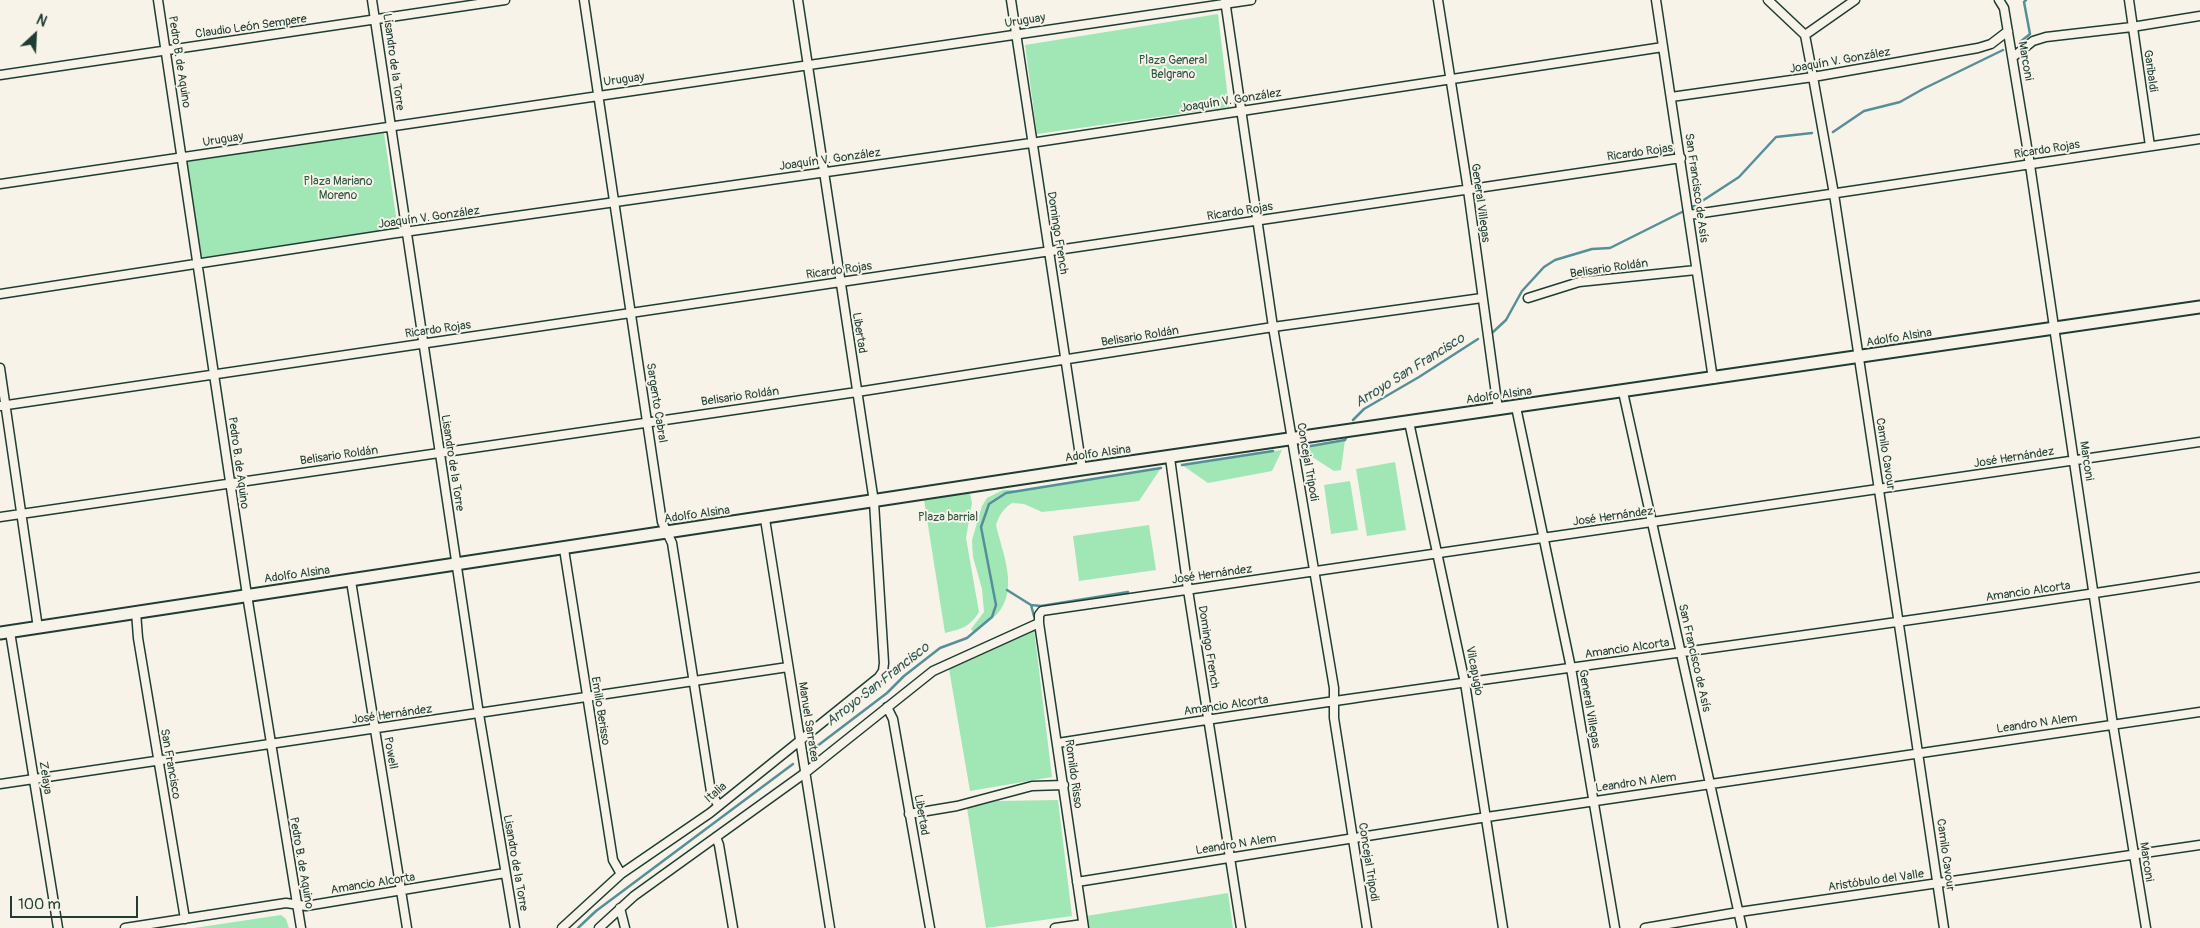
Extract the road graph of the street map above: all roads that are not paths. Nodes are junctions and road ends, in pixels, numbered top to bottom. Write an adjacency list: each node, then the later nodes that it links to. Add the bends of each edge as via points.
1 (158, 0): 22 (street, Pedro B. de Aquino)
2 (372, 0): 16 (street, Lisandro de la Torre)
3 (505, 0): 16 (street, Claudio León Sempere)
4 (584, 0): 28 (street, Sargento Cabral)
5 (798, 0): 24 (street, Libertad)
6 (1011, 0): 19 (street, Domingo French)
7 (1251, 0): 14 (street, Uruguay)
8 (1438, 0): 27 (street, General Villegas)
9 (1656, 0): 21 (street, San Francisco de Asís)
10 (1768, 0): 20 (street)
11 (1855, 0): 20 (street)
12 (2129, 0): 17 (street, Garibaldi)
13 (2002, 1): 18 (street, Marconi)
14 (1225, 2): 19 (street, Uruguay); 30 (street, Concejal Tripodi)
15 (2200, 16): 17 (street)
16 (375, 20): 22 (street, Claudio León Sempere); 31 (street, Lisandro de la Torre)
17 (2132, 27): 23 (street, via 2039,39); 34 (street, Garibaldi)
18 (2008, 31): 23 (street, Marconi); 26 (street, Joaquín V. González, via 1991,44 1978,48)
19 (1016, 34): 24 (street, Uruguay); 33 (street, Domingo French)
20 (1805, 35): 26 (street, Camilo Cavour)
21 (1663, 48): 27 (street, Joaquín V. González); 29 (street, San Francisco de Asís)
22 (166, 51): 25 (street, Claudio León Sempere); 35 (street, Pedro B. de Aquino)
23 (2013, 57): 37 (street, Marconi)
24 (808, 65): 28 (street, Uruguay); 38 (street, Libertad)
25 (0, 75)
26 (1813, 77): 29 (street, Joaquín V. González); 41 (street, Camilo Cavour)
27 (1450, 79): 30 (street, Joaquín V. González); 40 (street, General Villegas)
28 (599, 95): 31 (street, Uruguay); 42 (street, Sargento Cabral)
29 (1671, 97): 36 (street, San Francisco de Asís)
30 (1242, 111): 33 (street, Joaquín V. González); 44 (street, Concejal Tripodi)
31 (391, 125): 35 (street, Uruguay); 45 (street, Lisandro de la Torre)
32 (2200, 139): 34 (street, Ricardo Rojas)
33 (1032, 143): 38 (street, Joaquín V. González); 46 (street, Domingo French)
34 (2150, 146): 37 (street, Ricardo Rojas)
35 (182, 157): 39 (street, Uruguay); 47 (street, Pedro B. de Aquino)
36 (1681, 158): 40 (street, Ricardo Rojas); 43 (street, San Francisco de Asís)
37 (2030, 165): 41 (street, Ricardo Rojas); 56 (street, Marconi)
38 (825, 172): 42 (street, Joaquín V. González); 49 (street, Libertad)
39 (0, 184)
40 (1468, 190): 44 (street, Ricardo Rojas); 51 (street, General Villegas)
41 (1834, 194): 43 (street, Ricardo Rojas); 58 (street, Camilo Cavour)
42 (615, 204): 45 (street, Joaquín V. González); 54 (street, Sargento Cabral)
43 (1689, 211): 48 (street, San Francisco de Asís)
44 (1257, 220): 46 (street, Ricardo Rojas); 55 (street, Concejal Tripodi)
45 (406, 232): 47 (street, Joaquín V. González); 57 (street, Lisandro de la Torre)
46 (1049, 252): 49 (street, Ricardo Rojas); 59 (street, Domingo French)
47 (197, 264): 50 (street, Joaquín V. González); 61 (street, Pedro B. de Aquino)
48 (1696, 270): 52 (street, Belisario Roldán, via 1579,282); 62 (street, San Francisco de Asís)
49 (840, 283): 54 (street, Ricardo Rojas); 63 (street, Libertad)
50 (0, 294)
51 (1482, 298): 55 (street, Belisario Roldán); 67 (street, General Villegas)
52 (1528, 298)
53 (2200, 307): 56 (street, Adolfo Alsina)
54 (631, 313): 57 (street, Ricardo Rojas); 68 (street, Sargento Cabral)
55 (1273, 327): 59 (street, Belisario Roldán); 70 (street, Concejal Tripodi)
56 (2054, 328): 58 (street, Adolfo Alsina); 74 (street, Marconi)
57 (422, 344): 61 (street, Ricardo Rojas); 72 (street, Lisandro de la Torre)
58 (1858, 358): 62 (street, Adolfo Alsina); 77 (street, Camilo Cavour)
59 (1065, 360): 63 (street, Belisario Roldán); 75 (street, Domingo French)
60 (0, 368): 65 (street)
61 (215, 374): 65 (street, Ricardo Rojas); 76 (street, Pedro B. de Aquino)
62 (1713, 379): 64 (street, Adolfo Alsina)
63 (857, 392): 68 (street, Belisario Roldán); 78 (street, Libertad)
64 (1623, 392): 66 (street, Adolfo Alsina); 82 (street, San Francisco de Asís)
65 (3, 405): 79 (street)
66 (1516, 407): 67 (street, Adolfo Alsina); 84 (street, General Villegas)
67 (1498, 409): 69 (street, Adolfo Alsina)
68 (648, 422): 72 (street, Belisario Roldán); 83 (street, Sargento Cabral, via 662,522)
69 (1409, 422): 70 (street, Adolfo Alsina); 86 (street, Vilcapugio)
70 (1292, 440): 73 (street, Adolfo Alsina); 88 (street, Concejal Tripodi)
71 (2200, 442): 74 (street, José Hernández)
72 (440, 452): 76 (street, Belisario Roldán); 87 (street, Lisandro de la Torre)
73 (1170, 458): 75 (street, Adolfo Alsina); 91 (street, Domingo French)
74 (2075, 460): 77 (street, José Hernández); 92 (street, Marconi)
75 (1082, 470): 78 (street, Adolfo Alsina)
76 (230, 484): 79 (street, Belisario Roldán); 93 (street, Pedro B. de Aquino)
77 (1879, 490): 82 (street, José Hernández); 95 (street, Camilo Cavour)
78 (874, 502): 81 (street, Adolfo Alsina); 102 (street, Libertad)
79 (22, 514): 80 (street, Belisario Roldán); 97 (street)
80 (0, 517)
81 (765, 519): 83 (street, Adolfo Alsina); 100 (street, Manuel Sarratea)
82 (1652, 524): 84 (street, José Hernández); 99 (street, San Francisco de Asís)
83 (668, 533): 85 (street, Adolfo Alsina); 103 (street, Sargento Cabral)
84 (1542, 538): 86 (street, José Hernández); 101 (street, General Villegas)
85 (564, 549): 87 (street, Adolfo Alsina); 105 (street, Emilio Berisso)
86 (1437, 554): 88 (street, José Hernández); 104 (street, Vilcapugio)
87 (456, 564): 90 (street, Adolfo Alsina); 109 (street, Lisandro de la Torre)
88 (1315, 573): 91 (street, José Hernández); 106 (street, Concejal Tripodi)
89 (2200, 576): 92 (street, Amancio Alcorta)
90 (351, 581): 93 (street, Adolfo Alsina); 112 (street, Powell)
91 (1188, 590): 96 (street, José Hernández, via 1047,610 1039,615); 110 (street, Domingo French)
92 (2094, 594): 95 (street, Amancio Alcorta); 111 (street, Marconi)
93 (247, 595): 94 (street, Adolfo Alsina); 115 (street, Pedro B. de Aquino)
94 (136, 612): 97 (street, Adolfo Alsina); 117 (street, San Francisco)
95 (1899, 622): 99 (street, Amancio Alcorta); 116 (street, Camilo Cavour)
96 (1039, 623): 107 (street, via 933,671); 114 (street, Romildo Risso)
97 (38, 628): 98 (street, Adolfo Alsina)
98 (5, 633): 119 (street, Zelaya)
99 (1682, 653): 101 (street, Amancio Alcorta); 121 (street, San Francisco de Asís)
100 (788, 667): 103 (street, José Hernández); 113 (street, Manuel Sarratea)
101 (1571, 668): 104 (street, Amancio Alcorta); 123 (street, General Villegas)
102 (883, 671): 113 (street, Italia)
103 (694, 683): 105 (street, José Hernández); 124 (street, Sargento Cabral, via 711,792)
104 (1465, 683): 106 (street, Amancio Alcorta); 126 (street, Vilcapugio)
105 (586, 698): 109 (street, José Hernández); 133 (street, Emilio Berisso, via 613,860)
106 (1334, 702): 110 (street, Amancio Alcorta); 128 (street, Concejal Tripodi)
107 (887, 707): 118 (street); 125 (street, Libertad, via 893,719)
108 (2200, 712): 111 (street, Leandro N Alem)
109 (479, 714): 112 (street, José Hernández); 132 (street, Lisandro de la Torre)
110 (1208, 719): 114 (street, Amancio Alcorta); 131 (street, Domingo French)
111 (2113, 725): 116 (street, Leandro N Alem); 130 (street, Marconi)
112 (374, 729): 115 (street, José Hernández); 136 (street, Powell)
113 (800, 740): 118 (street, Manuel Sarratea); 124 (street, Italia)
114 (1058, 743): 122 (street, Romildo Risso)
115 (270, 744): 117 (street, José Hernández); 137 (street, Pedro B. de Aquino)
116 (1919, 752): 121 (street, Leandro N Alem); 135 (street, Camilo Cavour)
117 (158, 762): 119 (street, José Hernández); 140 (street, San Francisco)
118 (805, 770): 127 (street); 151 (street, Manuel Sarratea)
119 (34, 780): 120 (street, José Hernández); 142 (street, Zelaya)
120 (0, 784)
121 (1711, 784): 123 (street, Leandro N Alem); 139 (street, San Francisco de Asís)
122 (1064, 785): 125 (street, via 1032,786 957,806); 134 (street, Romildo Risso)
123 (1593, 801): 126 (street, Leandro N Alem); 157 (street, General Villegas)
124 (718, 805): 133 (street, Italia)
125 (909, 814): 152 (street, Libertad)
126 (1487, 817): 128 (street, Leandro N Alem); 156 (street, Vilcapugio)
127 (716, 837): 138 (street); 150 (street)
128 (1353, 838): 131 (street, Leandro N Alem); 155 (street, Concejal Tripodi)
129 (2200, 845): 130 (street, Aristóbulo del Valle)
130 (2133, 854): 135 (street, Aristóbulo del Valle); 161 (street, Marconi)
131 (1230, 857): 134 (street, Leandro N Alem); 154 (street, Domingo French)
132 (505, 873): 136 (street, Amancio Alcorta); 146 (street, Lisandro de la Torre)
133 (621, 874): 147 (street, Italia)
134 (1077, 882): 141 (street, Romildo Risso)
135 (1938, 884): 139 (street, Aristóbulo del Valle); 160 (street, Camilo Cavour)
136 (402, 890): 137 (street, Amancio Alcorta); 145 (street, Powell)
137 (297, 906): 140 (street, Amancio Alcorta, via 286,904); 144 (street, Pedro B. de Aquino)
138 (620, 908): 148 (street); 149 (street)
139 (1739, 912): 158 (street, Aristóbulo del Valle); 159 (street, San Francisco de Asís)
140 (185, 919): 143 (street, Amancio Alcorta)
141 (1083, 926): 153 (street)
142 (58, 928)
143 (125, 928)
144 (301, 928)
145 (408, 928)
146 (515, 928)
147 (562, 928)
148 (598, 928)
149 (626, 928)
150 (733, 928)
151 (830, 928)
152 (930, 928)
153 (1055, 928)
154 (1241, 928)
155 (1367, 928)
156 (1503, 928)
157 (1615, 928)
158 (1645, 928)
159 (1742, 928)
160 (1944, 928)
161 (2146, 928)

